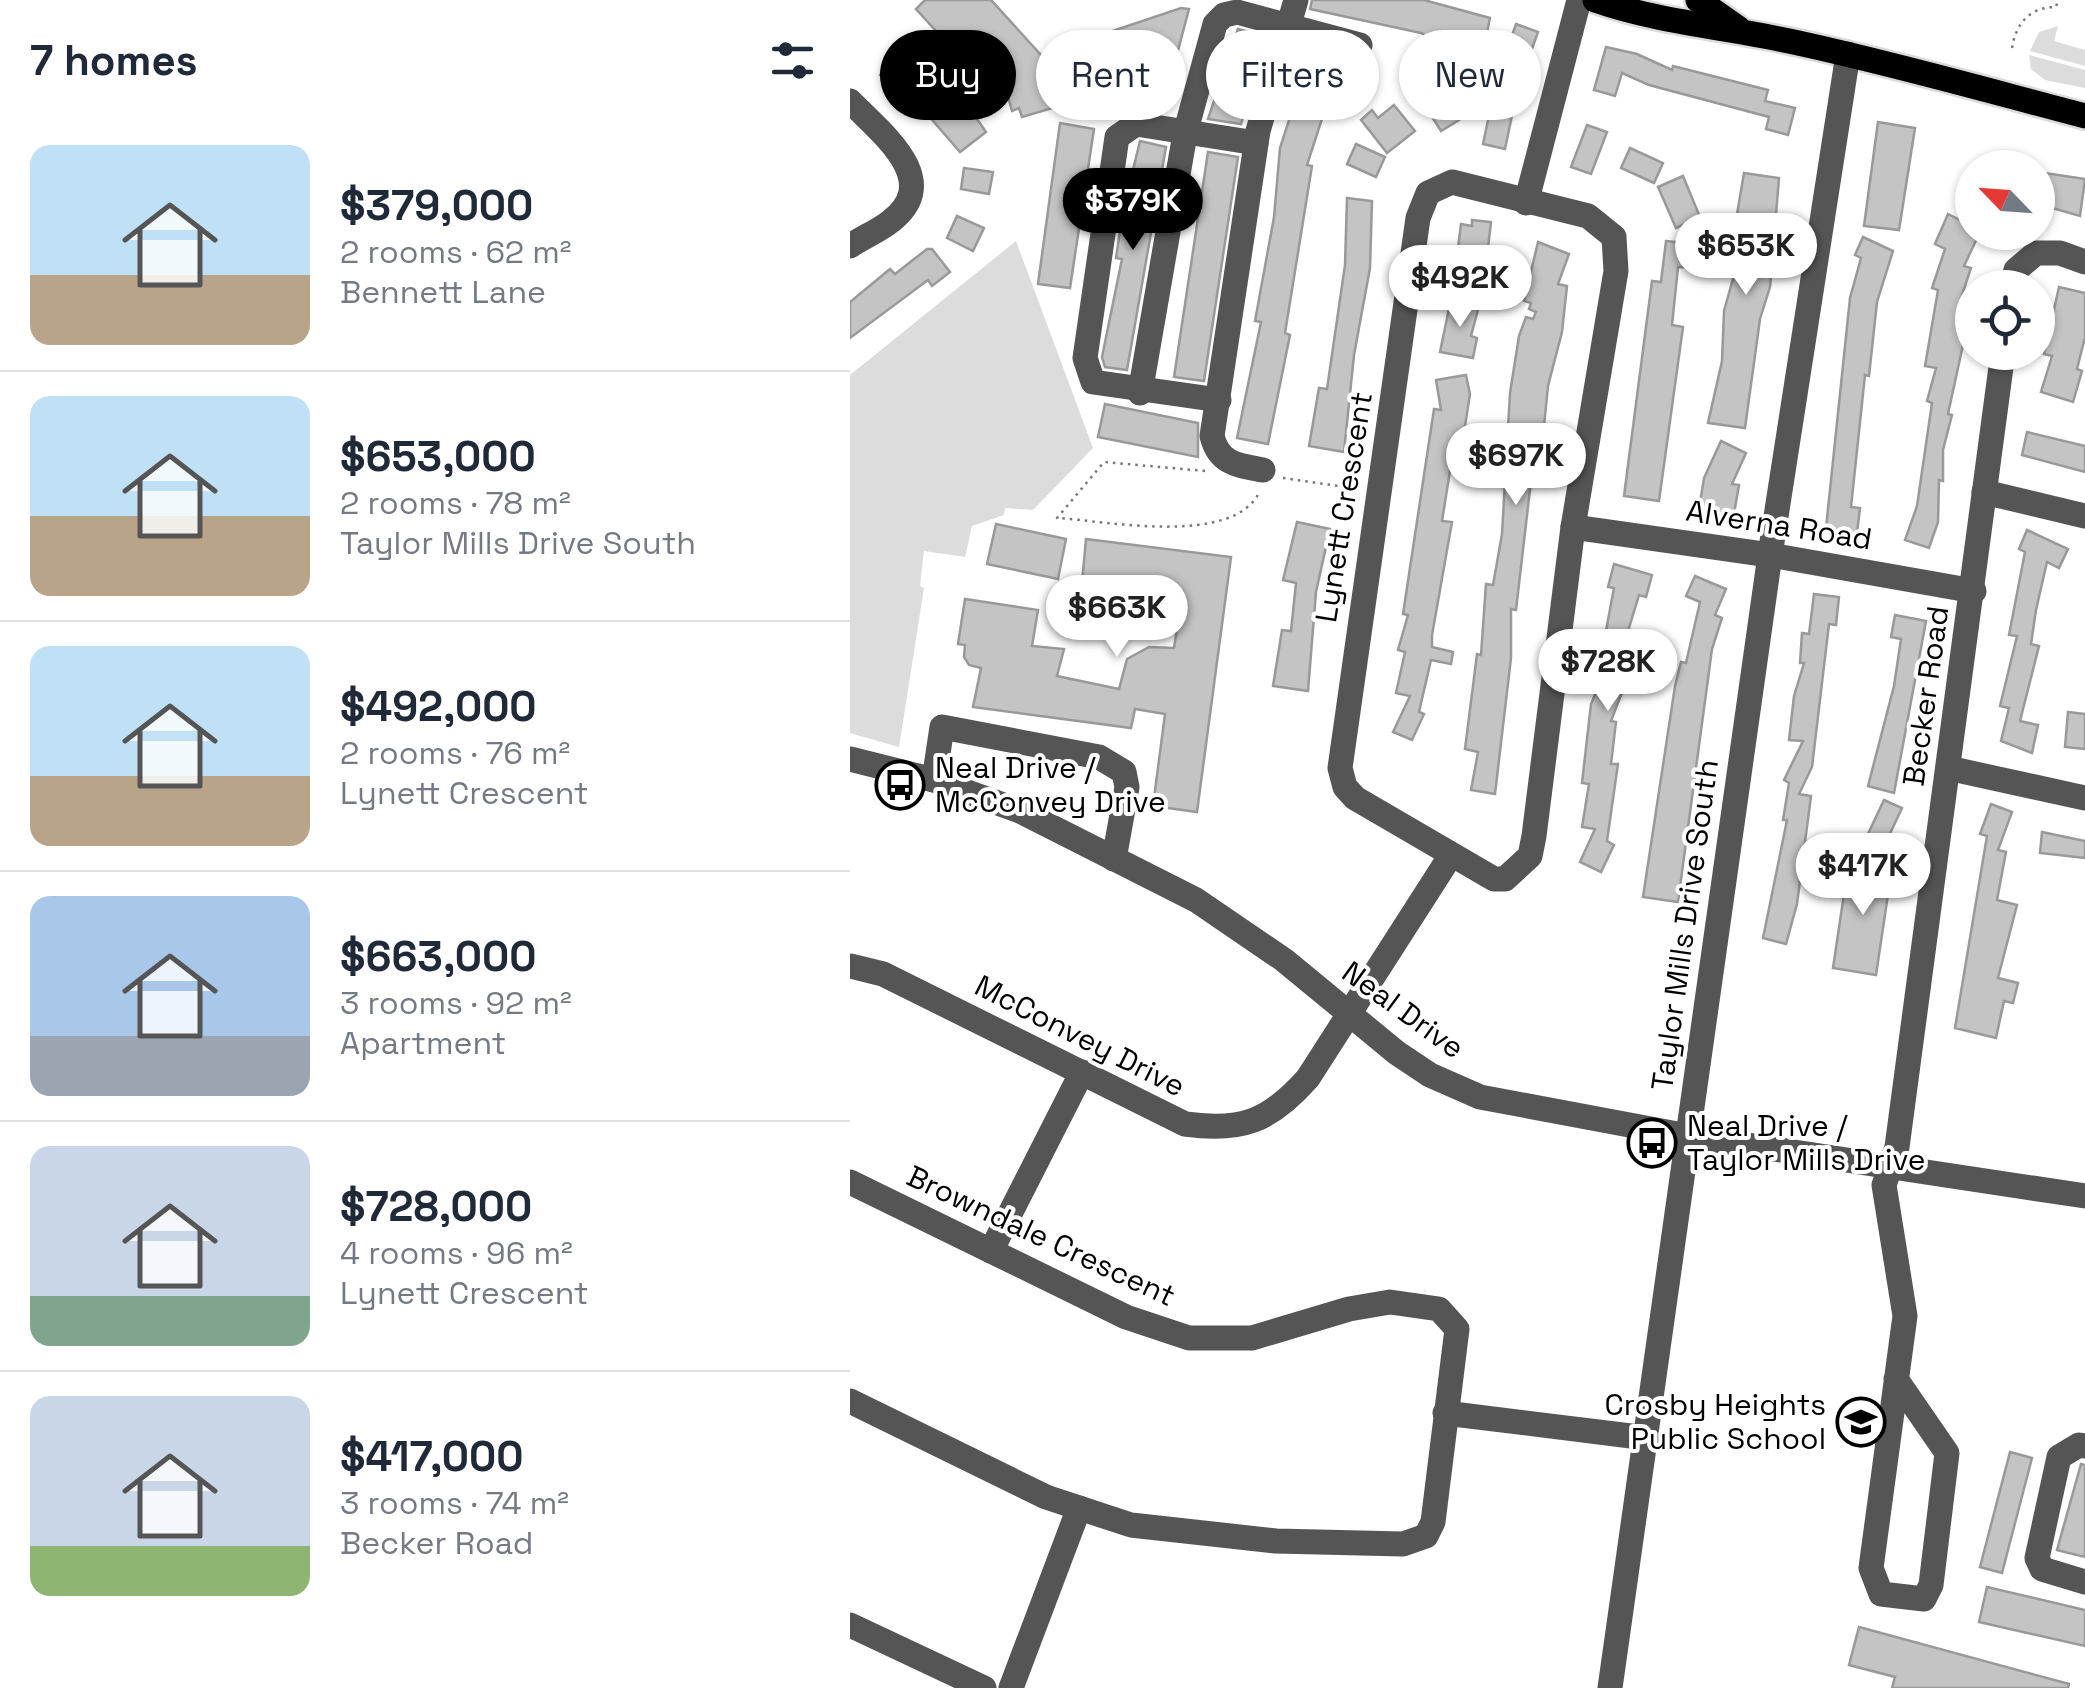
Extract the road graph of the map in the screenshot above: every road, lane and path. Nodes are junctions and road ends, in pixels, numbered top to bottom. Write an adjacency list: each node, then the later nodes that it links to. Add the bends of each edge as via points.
1 (1296, 0): 6 (street)
2 (1579, 0): 15 (street)
3 (1594, 0): 8 (main road)
4 (1698, 0): 8 (main road)
5 (2058, 0): 9 (path, via 2021,22)
6 (1289, 26): 7 (street); 13 (street, via 1237,12 1218,19); 14 (street)
7 (1304, 30)
8 (1742, 31): 10 (main road)
9 (2012, 48)
10 (1848, 54): 12 (main road); 28 (street, Taylor Mills Drive South)
11 (850, 102): 16 (street, via 910,166 913,187 890,222)
12 (2085, 116)
13 (1185, 134): 14 (street); 20 (street); 20 (street, via 1136,124 1117,137 1085,358 1093,382)
14 (1256, 143): 21 (street)
15 (1526, 203): 24 (street, Lynett Crescent, via 1452,182 1428,192 1418,218); 27 (street, Lynett Crescent, via 1588,216 1614,237 1616,271)
16 (850, 246)
17 (2085, 262): 18 (street, via 2036,252)
18 (2016, 270)
19 (2001, 370): 25 (street, Becker Road)
20 (1140, 392): 21 (street)
21 (1219, 400): 23 (street, via 1215,449 1228,464)
22 (1213, 472): 23 (path, via 1104,462 1057,518 1208,527 1256,501)
23 (1264, 478): 24 (path)
24 (1379, 492): 34 (street, Lynett Crescent, via 1340,768 1344,787 1356,798)
25 (1984, 492): 26 (street); 29 (street, Becker Road)
26 (2085, 516)
27 (1573, 526): 28 (street, Alverna Road); 34 (street, Lynett Crescent, via 1530,856 1504,879 1494,879)
28 (1770, 555): 29 (street, Alverna Road); 39 (street, Taylor Mills Drive South)
29 (1974, 592): 31 (street, Becker Road)
30 (851, 763): 32 (street, Neal Drive)
31 (1948, 768): 33 (street); 40 (street, Becker Road, via 1898,1147)
32 (934, 780): 35 (street, Neal Drive, via 1020,812); 35 (street, via 942,727 1099,758 1124,772 1127,787)
33 (2085, 798)
34 (1450, 855): 37 (street, McConvey Drive)
35 (1114, 859): 37 (street, Neal Drive, via 1250,935)
36 (850, 966): 38 (street, McConvey Drive, via 883,974)
37 (1350, 1016): 38 (street, McConvey Drive, via 1280,1108 1235,1127 1185,1124); 39 (street, Neal Drive, via 1430,1075 1480,1097)
38 (1082, 1072): 43 (street)
39 (1688, 1136): 40 (street, Neal Drive); 47 (street, Taylor Mills Drive South)
40 (1888, 1165): 42 (street, Neal Drive); 44 (street, Becker Road, via 1884,1185 1904,1316)
41 (850, 1182): 43 (street, Browndale Crescent)
42 (2085, 1196)
43 (991, 1252): 46 (street, Browndale Crescent, via 1126,1317 1190,1338 1252,1338 1390,1302 1439,1309 1456,1329)
44 (1896, 1380): 44 (street, Becker Road, via 1948,1453 1924,1599 1882,1594 1870,1568)
45 (850, 1401): 49 (street, Browndale Crescent)
46 (1445, 1414): 47 (street); 49 (street, Browndale Crescent, via 1433,1522 1426,1536 1403,1544 1181,1534)
47 (1646, 1438): 54 (street, Taylor Mills Drive South)
48 (2085, 1446): 50 (street, via 2059,1457 2037,1558 2056,1576)
49 (1079, 1508): 53 (street)
50 (2085, 1582)
51 (850, 1625): 52 (street)
52 (984, 1688)
53 (1011, 1688)
54 (1610, 1688)

